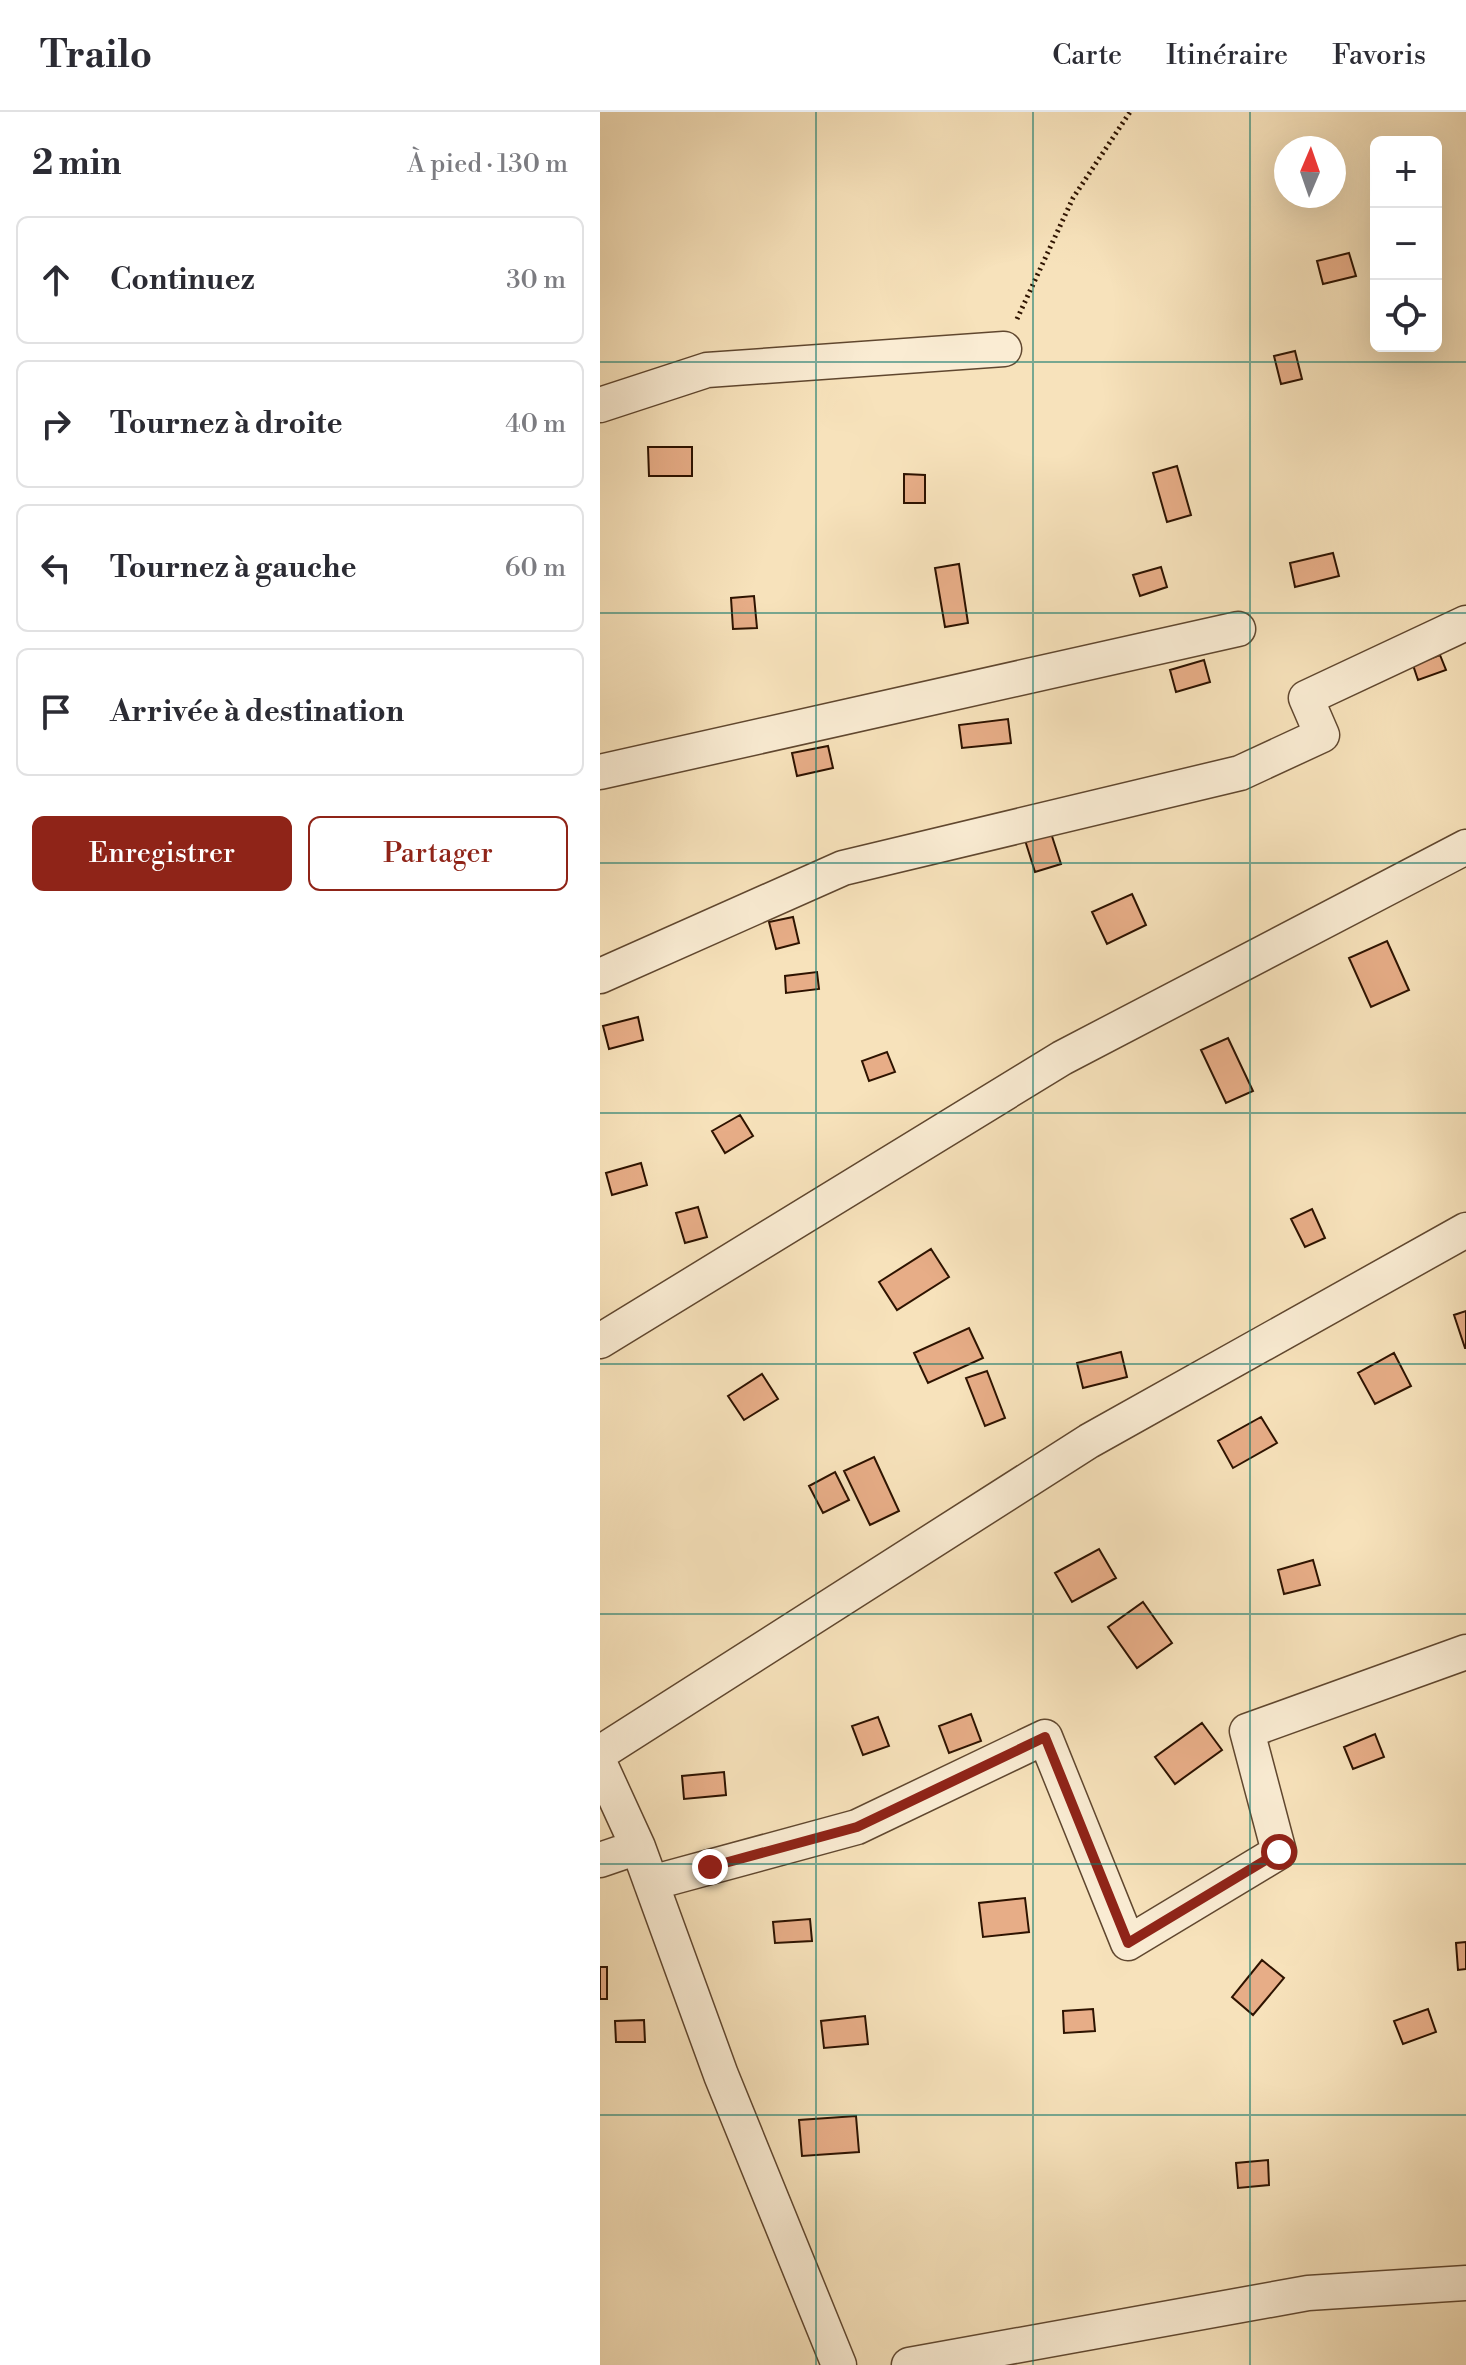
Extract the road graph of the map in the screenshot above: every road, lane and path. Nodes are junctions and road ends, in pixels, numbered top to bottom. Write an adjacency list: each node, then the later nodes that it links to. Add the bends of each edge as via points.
1 (1130, 112): 2 (path, via 1073,198)
2 (1004, 349): 3 (street, via 707,370)
3 (600, 405)
4 (1466, 623): 8 (street, via 1306,698 1322,735 1240,773 843,868)
5 (1238, 629): 6 (street)
6 (600, 772)
7 (1466, 847): 10 (street, via 1062,1058)
8 (600, 976)
9 (1466, 1230): 12 (street, via 1089,1441)
10 (600, 1341)
11 (1466, 1652): 16 (street, via 1247,1731 1279,1852 1128,1943 1045,1737 857,1827)
12 (600, 1753)
13 (600, 1764): 14 (street)
14 (638, 1847): 15 (street); 16 (street)
15 (600, 1860)
16 (651, 1883): 18 (street, via 721,2075)
17 (1466, 2283): 19 (street, via 1308,2293)
18 (839, 2365)
19 (909, 2365)

